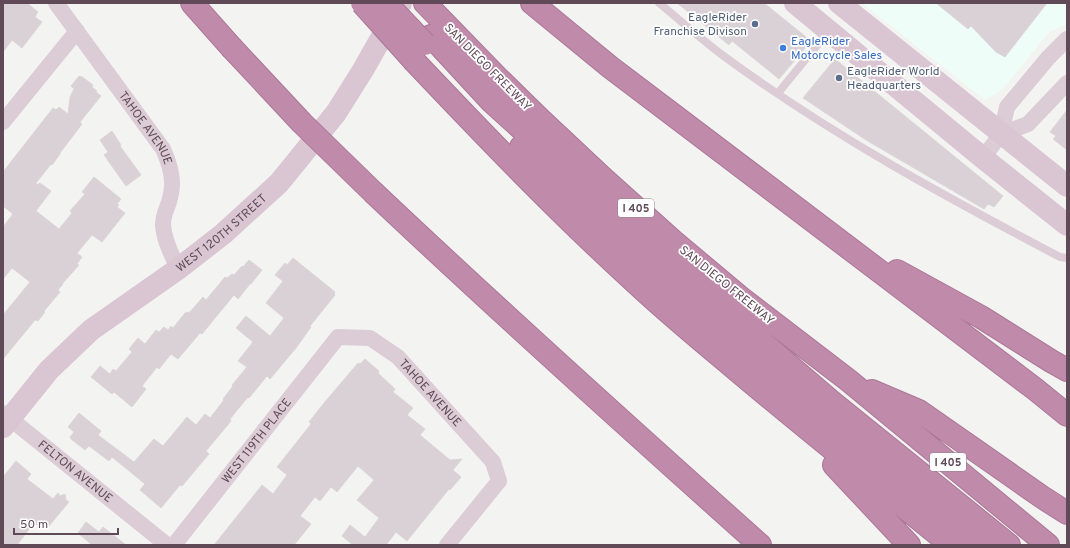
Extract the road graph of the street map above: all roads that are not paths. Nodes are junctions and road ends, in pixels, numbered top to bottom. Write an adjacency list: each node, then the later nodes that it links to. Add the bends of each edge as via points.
1 (56, 3): 11 (street, TAHOE AVENUE)
2 (192, 3): 30 (highway, bridge, via 302,123 442,257)
3 (362, 3): 14 (highway, SAN DIEGO FREEWAY / I 405, bridge)
4 (386, 3): 14 (highway, bridge)
5 (401, 3): 14 (highway); 24 (main road, WEST 120TH STREET, via 336,113 279,183 223,234)
6 (425, 3): 14 (highway, SAN DIEGO FREEWAY / I 405)
7 (532, 3): 22 (highway, via 610,68)
8 (659, 3): 16 (lane, via 724,56)
9 (795, 3): 12 (main road)
10 (839, 3): 18 (main road)
11 (77, 31): 17 (street); 24 (street, TAHOE AVENUE, via 164,150 172,181 163,225 166,241)
12 (829, 31): 16 (lane); 19 (main road)
13 (1067, 39): 18 (street, via 1008,107)
14 (428, 40): 27 (highway, SAN DIEGO FREEWAY / I 405, via 540,119 673,241 741,298); 28 (highway, SAN DIEGO FREEWAY / I 405, via 493,144 565,218 636,284); 40 (highway, via 532,158 635,259 882,468); 41 (highway, via 657,252 832,402)
15 (1067, 83): 18 (street, via 1028,124)
16 (778, 93): 23 (lane, via 865,150 978,214 1060,257)
17 (3, 122)
18 (1001, 134): 19 (street); 20 (main road)
19 (983, 158): 21 (main road)
20 (1067, 186)
21 (1067, 225)
22 (829, 234): 26 (highway, via 981,318); 29 (highway)
23 (1067, 258)
24 (178, 269): 31 (main road, WEST 120TH STREET, via 91,330 49,370)
25 (338, 337): 34 (street, WEST 119TH PLACE); 35 (street, TAHOE AVENUE, via 370,338 398,357 493,462 499,481)
26 (1067, 370)
27 (848, 380): 32 (highway, via 919,411); 42 (highway, SAN DIEGO FREEWAY / I 405)
28 (779, 405): 38 (highway); 39 (highway, SAN DIEGO FREEWAY / I 405)
29 (1067, 415)
30 (618, 418): 36 (highway); 37 (highway)
31 (5, 419): 33 (street, FELTON AVENUE)
32 (1067, 513)
33 (167, 545)
34 (174, 545)
35 (447, 545)
36 (740, 545)
37 (760, 545)
38 (909, 545)
39 (951, 545)
40 (979, 545)
41 (1009, 545)
42 (1048, 545)

